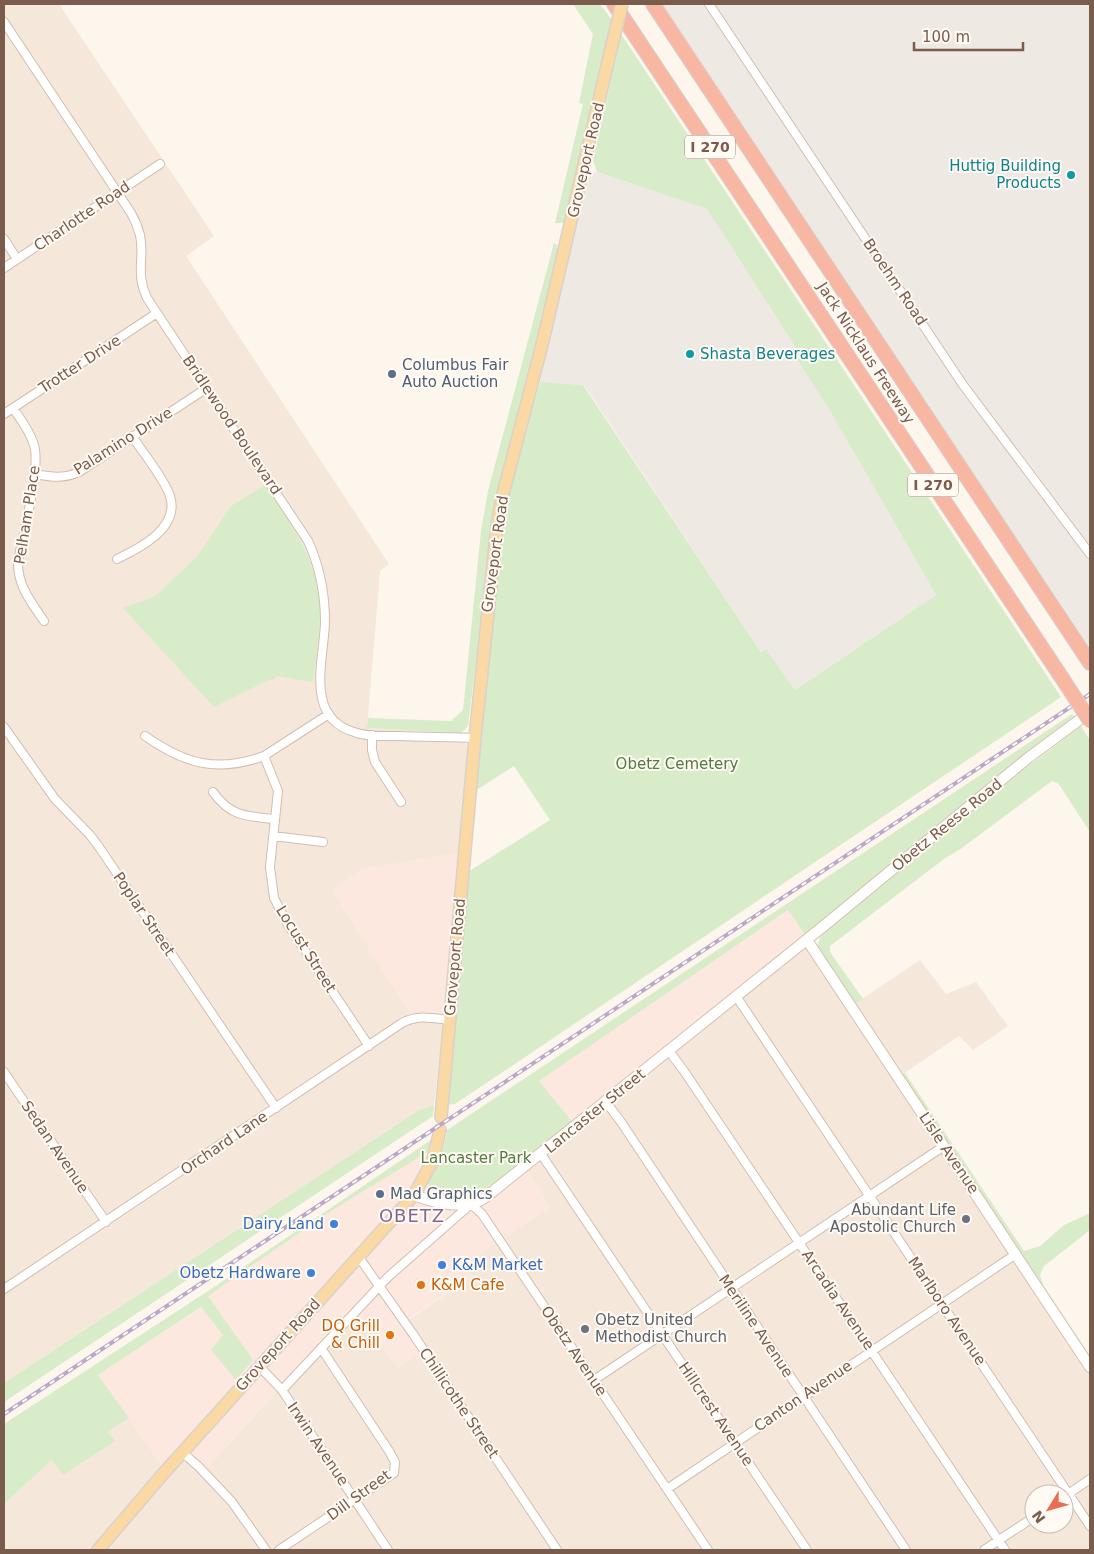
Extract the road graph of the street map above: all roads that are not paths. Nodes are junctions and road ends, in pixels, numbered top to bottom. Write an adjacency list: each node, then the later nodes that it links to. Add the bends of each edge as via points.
1 (614, 4): 23 (highway, Jack Nicklaus Freeway / I 270, bridge)
2 (622, 4): 27 (main road, Groveport Road, bridge, via 542,345 502,498)
3 (653, 4): 20 (highway, Jack Nicklaus Freeway / I 270)
4 (709, 4): 17 (street, Broehm Road, via 960,381)
5 (4, 22): 7 (street, Bridlewood Boulevard)
6 (160, 164): 7 (street, Charlotte Road)
7 (117, 192): 9 (street, Charlotte Road); 11 (street, Bridlewood Boulevard, via 137,225 141,251 140,279)
8 (4, 239): 9 (street)
9 (17, 259): 10 (street, Charlotte Road)
10 (4, 268)
11 (157, 313): 12 (street, Bridlewood Boulevard); 13 (street, Trotter Drive)
12 (207, 388): 15 (street, Palamino Drive); 22 (street, Bridlewood Boulevard, via 299,526 316,557 323,585 324,615 320,691)
13 (13, 408): 14 (street, Trotter Drive); 16 (street, Pelham Place, via 34,445)
14 (4, 414)
15 (132, 436): 16 (street, Palamino Drive, via 73,475 58,478); 18 (street, via 166,487 171,510 162,529 139,549)
16 (34, 474): 19 (street, Pelham Place, via 18,570 22,588)
17 (1090, 554)
18 (117, 559)
19 (44, 621)
20 (1089, 661)
21 (1090, 712): 34 (street, Obetz Reese Road, via 1028,758)
22 (328, 714): 25 (street, via 344,729); 28 (street)
23 (1090, 721)
24 (4, 727): 41 (street, Poplar Street, via 55,800 99,846)
25 (372, 735): 27 (street); 30 (street, via 375,762)
26 (146, 736): 28 (street, via 179,757 205,764 229,764)
27 (475, 738): 36 (main road, Groveport Road)
28 (264, 756): 31 (street, Locust Street, via 278,791)
29 (213, 792): 31 (street, via 226,808 236,813)
30 (401, 802)
31 (274, 819): 32 (street, Locust Street)
32 (273, 836): 33 (street); 37 (street, Locust Street, via 270,867 274,898 288,925)
33 (322, 842)
34 (807, 940): 35 (street, Lancaster Street); 44 (street, Lisle Avenue)
35 (736, 996): 38 (street, Lancaster Street); 47 (street, Marlboro Avenue)
36 (450, 1020): 37 (street, Orchard Lane, via 411,1018); 42 (main road, Groveport Road)
37 (369, 1046): 41 (street, Orchard Lane)
38 (670, 1051): 40 (street, Lancaster Street); 50 (street, Arcadia Avenue)
39 (4, 1072): 49 (street, Sedan Avenue)
40 (606, 1102): 45 (street, Lancaster Street); 55 (street, Meriline Avenue)
41 (276, 1108): 49 (street, Orchard Lane)
42 (441, 1117)
43 (440, 1130): 46 (main road, Groveport Road, via 433,1160)
44 (944, 1146): 47 (street); 51 (street, Lisle Avenue)
45 (541, 1154): 48 (street, Lancaster Street, via 486,1197); 57 (street, Hillcrest Avenue)
46 (414, 1195): 48 (street, via 437,1203); 52 (main road, Groveport Road)
47 (869, 1197): 50 (street); 56 (street, Marlboro Avenue)
48 (471, 1204): 53 (street, Lancaster Street); 62 (street, Obetz Avenue, via 482,1214)
49 (106, 1222): 54 (street, Orchard Lane)
50 (800, 1243): 55 (street); 59 (street, Arcadia Avenue)
51 (1016, 1254): 56 (street, Canton Avenue); 61 (street, Lisle Avenue)
52 (358, 1256): 53 (street, Chillicothe Street); 60 (main road, Groveport Road)
53 (379, 1286): 58 (street, Lancaster Street); 80 (street, Chillicothe Street)
54 (4, 1289)
55 (732, 1289): 57 (street); 64 (street, Meriline Avenue)
56 (942, 1304): 59 (street, Canton Avenue); 68 (street, Marlboro Avenue)
57 (663, 1335): 62 (street); 65 (street, Hillcrest Avenue)
58 (320, 1348): 63 (street, Lancaster Street); 71 (street, Dill Street, via 396,1462 394,1473)
59 (872, 1351): 64 (street, Canton Avenue); 75 (street, Arcadia Avenue)
60 (259, 1366): 63 (street, Irwin Avenue); 66 (main road, Groveport Road)
61 (1090, 1367)
62 (594, 1380): 69 (street, Obetz Avenue)
63 (282, 1390): 71 (street, Irwin Avenue)
64 (804, 1397): 65 (street, Canton Avenue); 83 (street, Meriline Avenue)
65 (734, 1442): 69 (street, Canton Avenue); 82 (street, Hillcrest Avenue)
66 (182, 1452): 76 (main road, Groveport Road); 77 (street, via 232,1502)
67 (1090, 1479): 70 (street)
68 (1059, 1484)
69 (667, 1489): 81 (street, Obetz Avenue)
70 (1074, 1490)
71 (355, 1500): 78 (street, Dill Street); 79 (street, Irwin Avenue)
72 (1074, 1505): 74 (street, Marlboro Avenue)
73 (1024, 1523): 75 (street)
74 (1090, 1526)
75 (998, 1540): 84 (street); 85 (street, Arcadia Avenue)
76 (98, 1550)
77 (266, 1550)
78 (279, 1550)
79 (388, 1550)
80 (557, 1550)
81 (708, 1550)
82 (807, 1550)
83 (906, 1550)
84 (984, 1550)
85 (1005, 1550)

